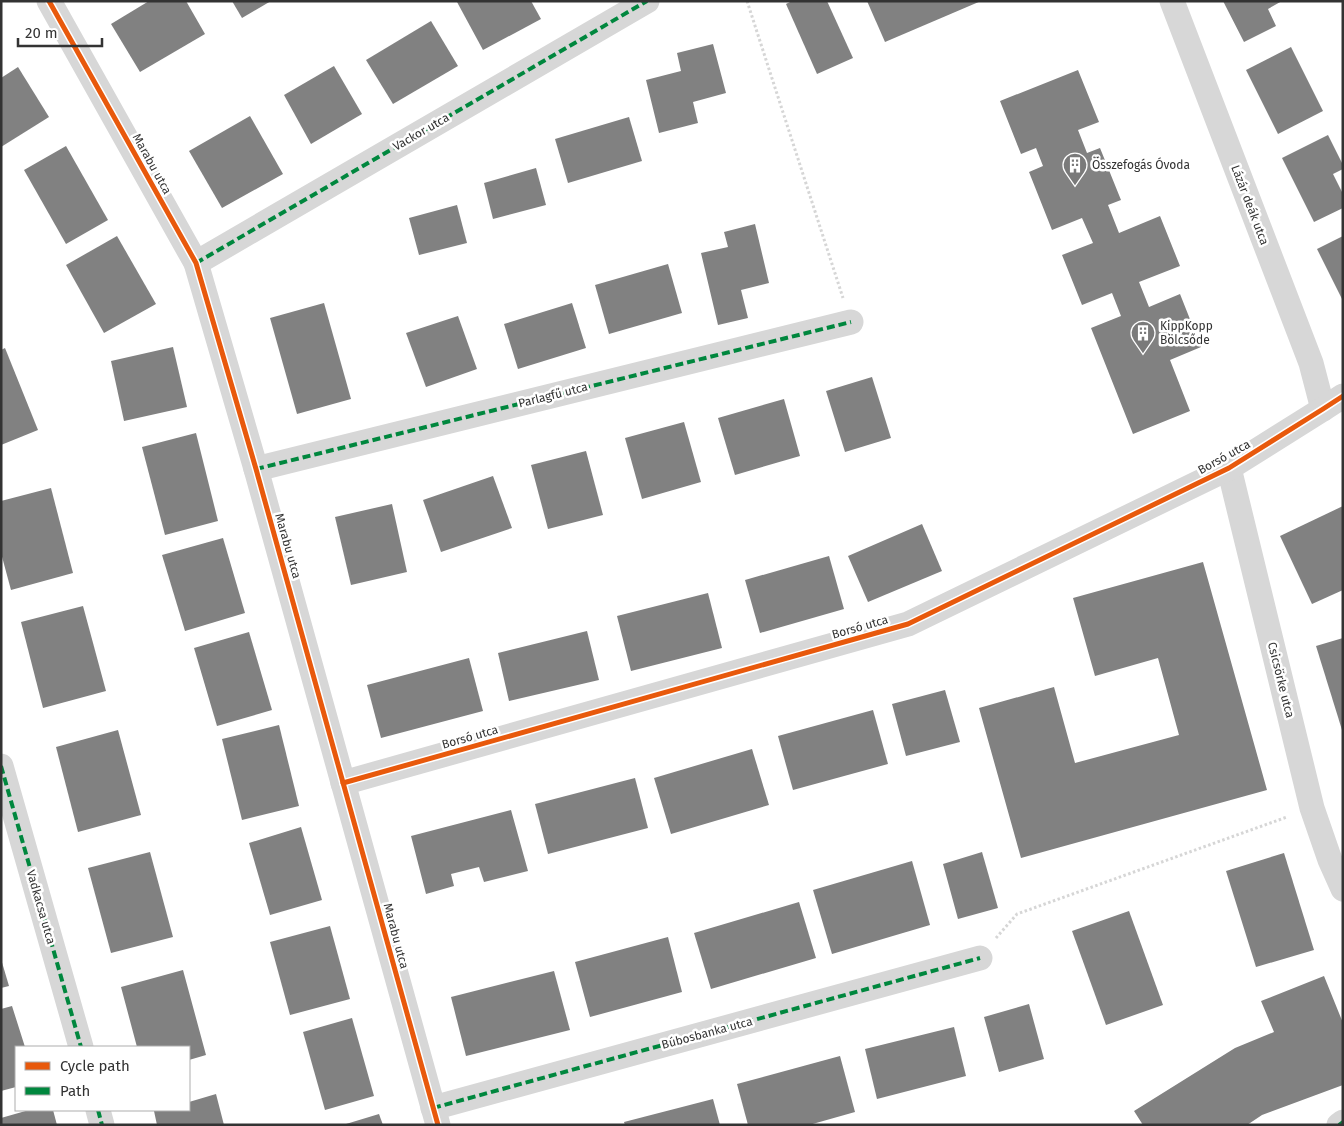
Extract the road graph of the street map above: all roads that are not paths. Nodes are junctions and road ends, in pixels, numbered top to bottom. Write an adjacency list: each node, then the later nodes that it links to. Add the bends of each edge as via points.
1 (49, 1): 4 (street, Marabu utca)
2 (647, 1): 4 (street, Vackor utca)
3 (1172, 1): 6 (street, Lázár deák utca, via 1311,363)
4 (196, 263): 8 (street, Marabu utca)
5 (851, 322): 8 (street, Parlagfű utca)
6 (1333, 403): 7 (street, Borsó utca)
7 (1229, 468): 10 (street, Borsó utca, via 908,624); 11 (street, Csicsörke utca, via 1312,808)
8 (256, 469): 10 (street, Marabu utca)
9 (1, 766): 13 (street, Vadkacsa utca)
10 (343, 783): 15 (street, Marabu utca)
11 (1343, 889)
12 (980, 958): 15 (street, Búbosbanka utca)
13 (81, 1046)
14 (98, 1111): 17 (street)
15 (436, 1116)
16 (1343, 1122): 18 (street)
17 (102, 1125)
18 (1339, 1125)

